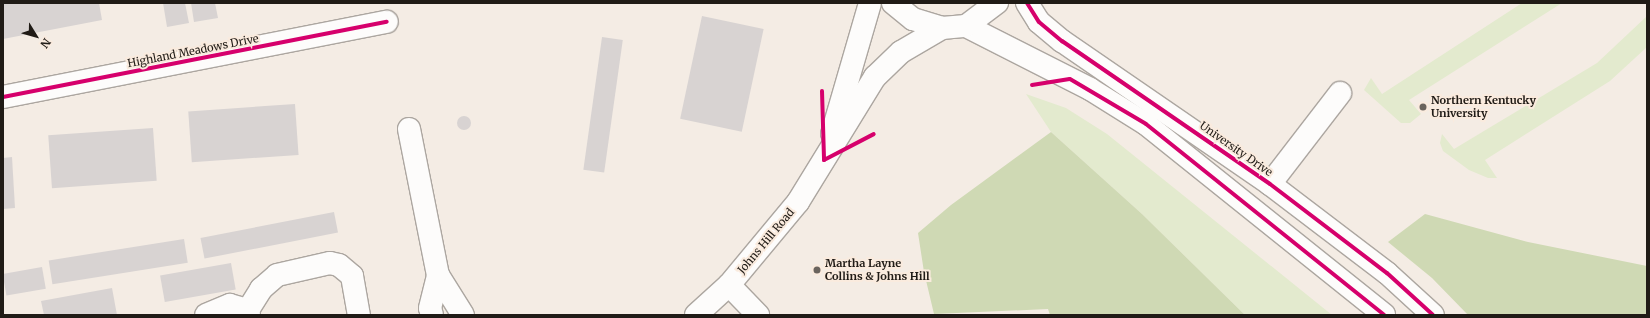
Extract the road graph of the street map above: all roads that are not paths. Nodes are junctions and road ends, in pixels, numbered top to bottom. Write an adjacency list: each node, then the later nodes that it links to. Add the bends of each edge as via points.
1 (870, 3): 11 (street, Johns Hill Road)
2 (893, 3): 7 (street, via 913,19)
3 (997, 3): 6 (street)
4 (1027, 3): 12 (street, University Drive, via 1039,22 1062,41)
5 (387, 22): 9 (street, Highland Meadows Drive)
6 (966, 26): 7 (street); 22 (street, via 1090,89 1146,124)
7 (942, 28): 11 (street, Johns Hill Road, via 901,52 875,77)
8 (1340, 93): 12 (street)
9 (3, 97)
10 (409, 129): 13 (street)
11 (824, 160): 14 (street, Johns Hill Road, via 798,202)
12 (1270, 184): 23 (street, University Drive, via 1387,273)
13 (438, 275): 18 (street, via 430,308); 19 (street)
14 (729, 285): 20 (street, Johns Hill Road); 21 (street)
15 (248, 312): 16 (street, via 230,305); 17 (street, via 261,289 277,275 330,263 339,265 352,276)
16 (206, 315)
17 (359, 315)
18 (432, 315)
19 (463, 315)
20 (696, 315)
21 (758, 315)
22 (1384, 315)
23 (1433, 315)

